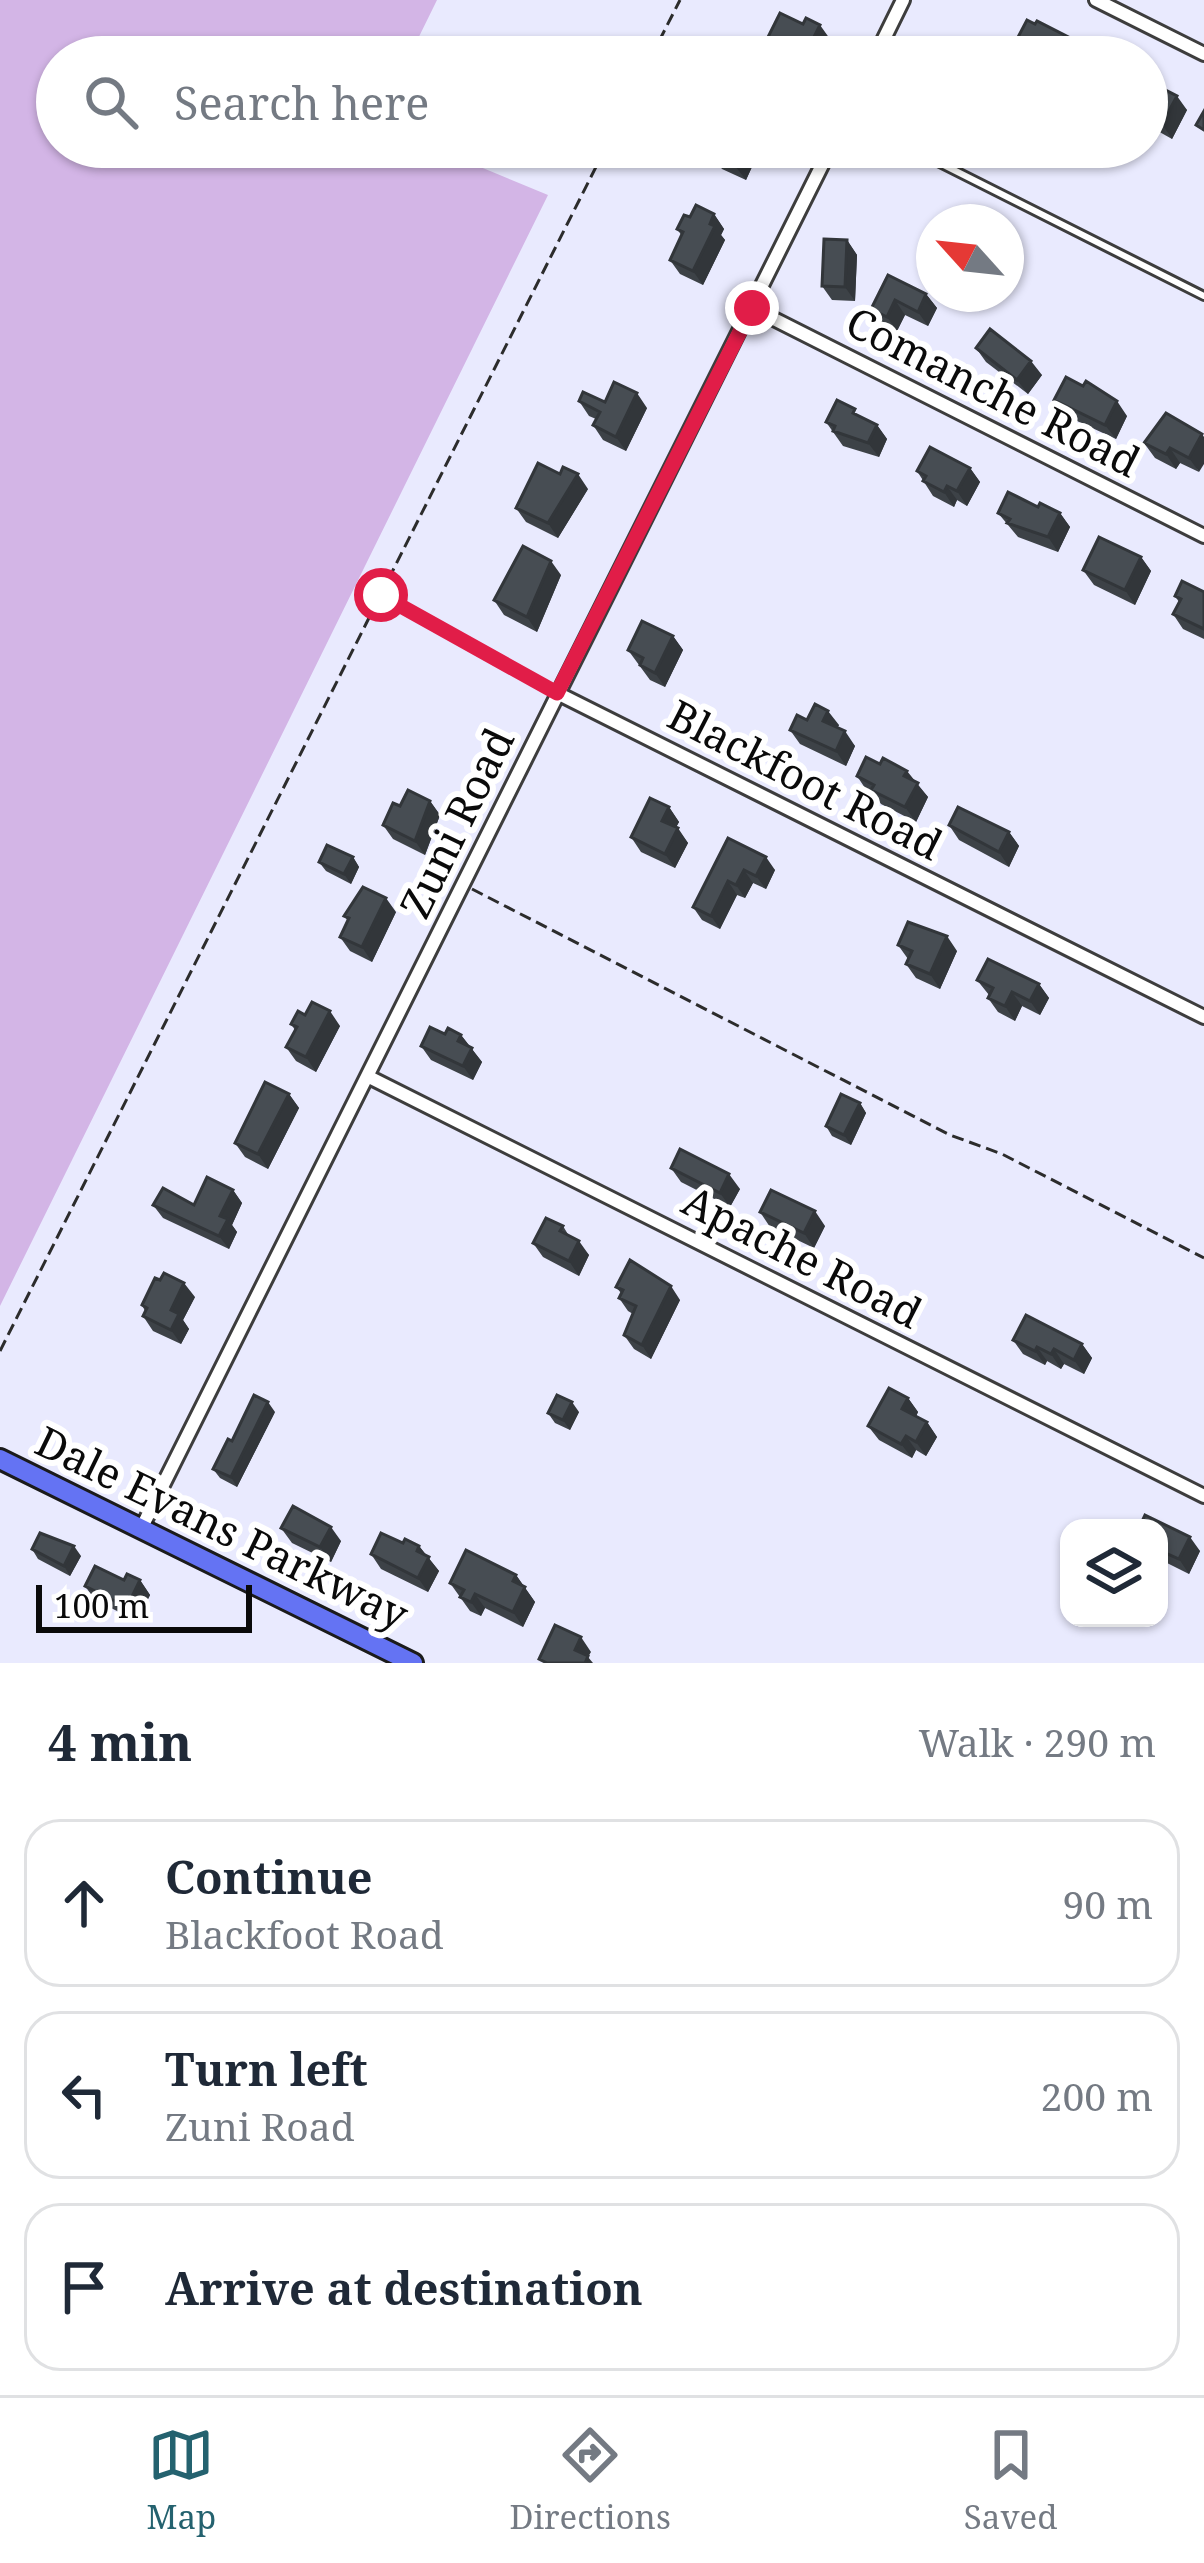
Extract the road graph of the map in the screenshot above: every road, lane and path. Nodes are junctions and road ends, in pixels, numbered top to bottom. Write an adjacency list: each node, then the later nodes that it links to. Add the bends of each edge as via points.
1 (680, 0): 4 (path)
2 (903, 0): 5 (street)
3 (1096, 0): 6 (street)
4 (662, 36)
5 (885, 36)
6 (1204, 54)
7 (595, 168): 13 (path)
8 (821, 168): 11 (street, Zuni Road)
9 (950, 168): 10 (lane)
10 (1204, 296)
11 (752, 308): 12 (street, Comanche Road); 14 (street, Zuni Road)
12 (1204, 536)
13 (381, 595): 14 (path); 19 (path)
14 (557, 693): 15 (street, Zuni Road); 16 (street, Blackfoot Road)
15 (464, 884): 17 (street, Zuni Road); 18 (path)
16 (1204, 1017)
17 (369, 1077): 21 (street, Apache Road); 22 (street, Zuni Road)
18 (1204, 1258)
19 (0, 1351)
20 (0, 1459): 22 (main road, Dale Evans Parkway)
21 (1204, 1496)
22 (142, 1527): 23 (main road, Dale Evans Parkway)
23 (413, 1663)

